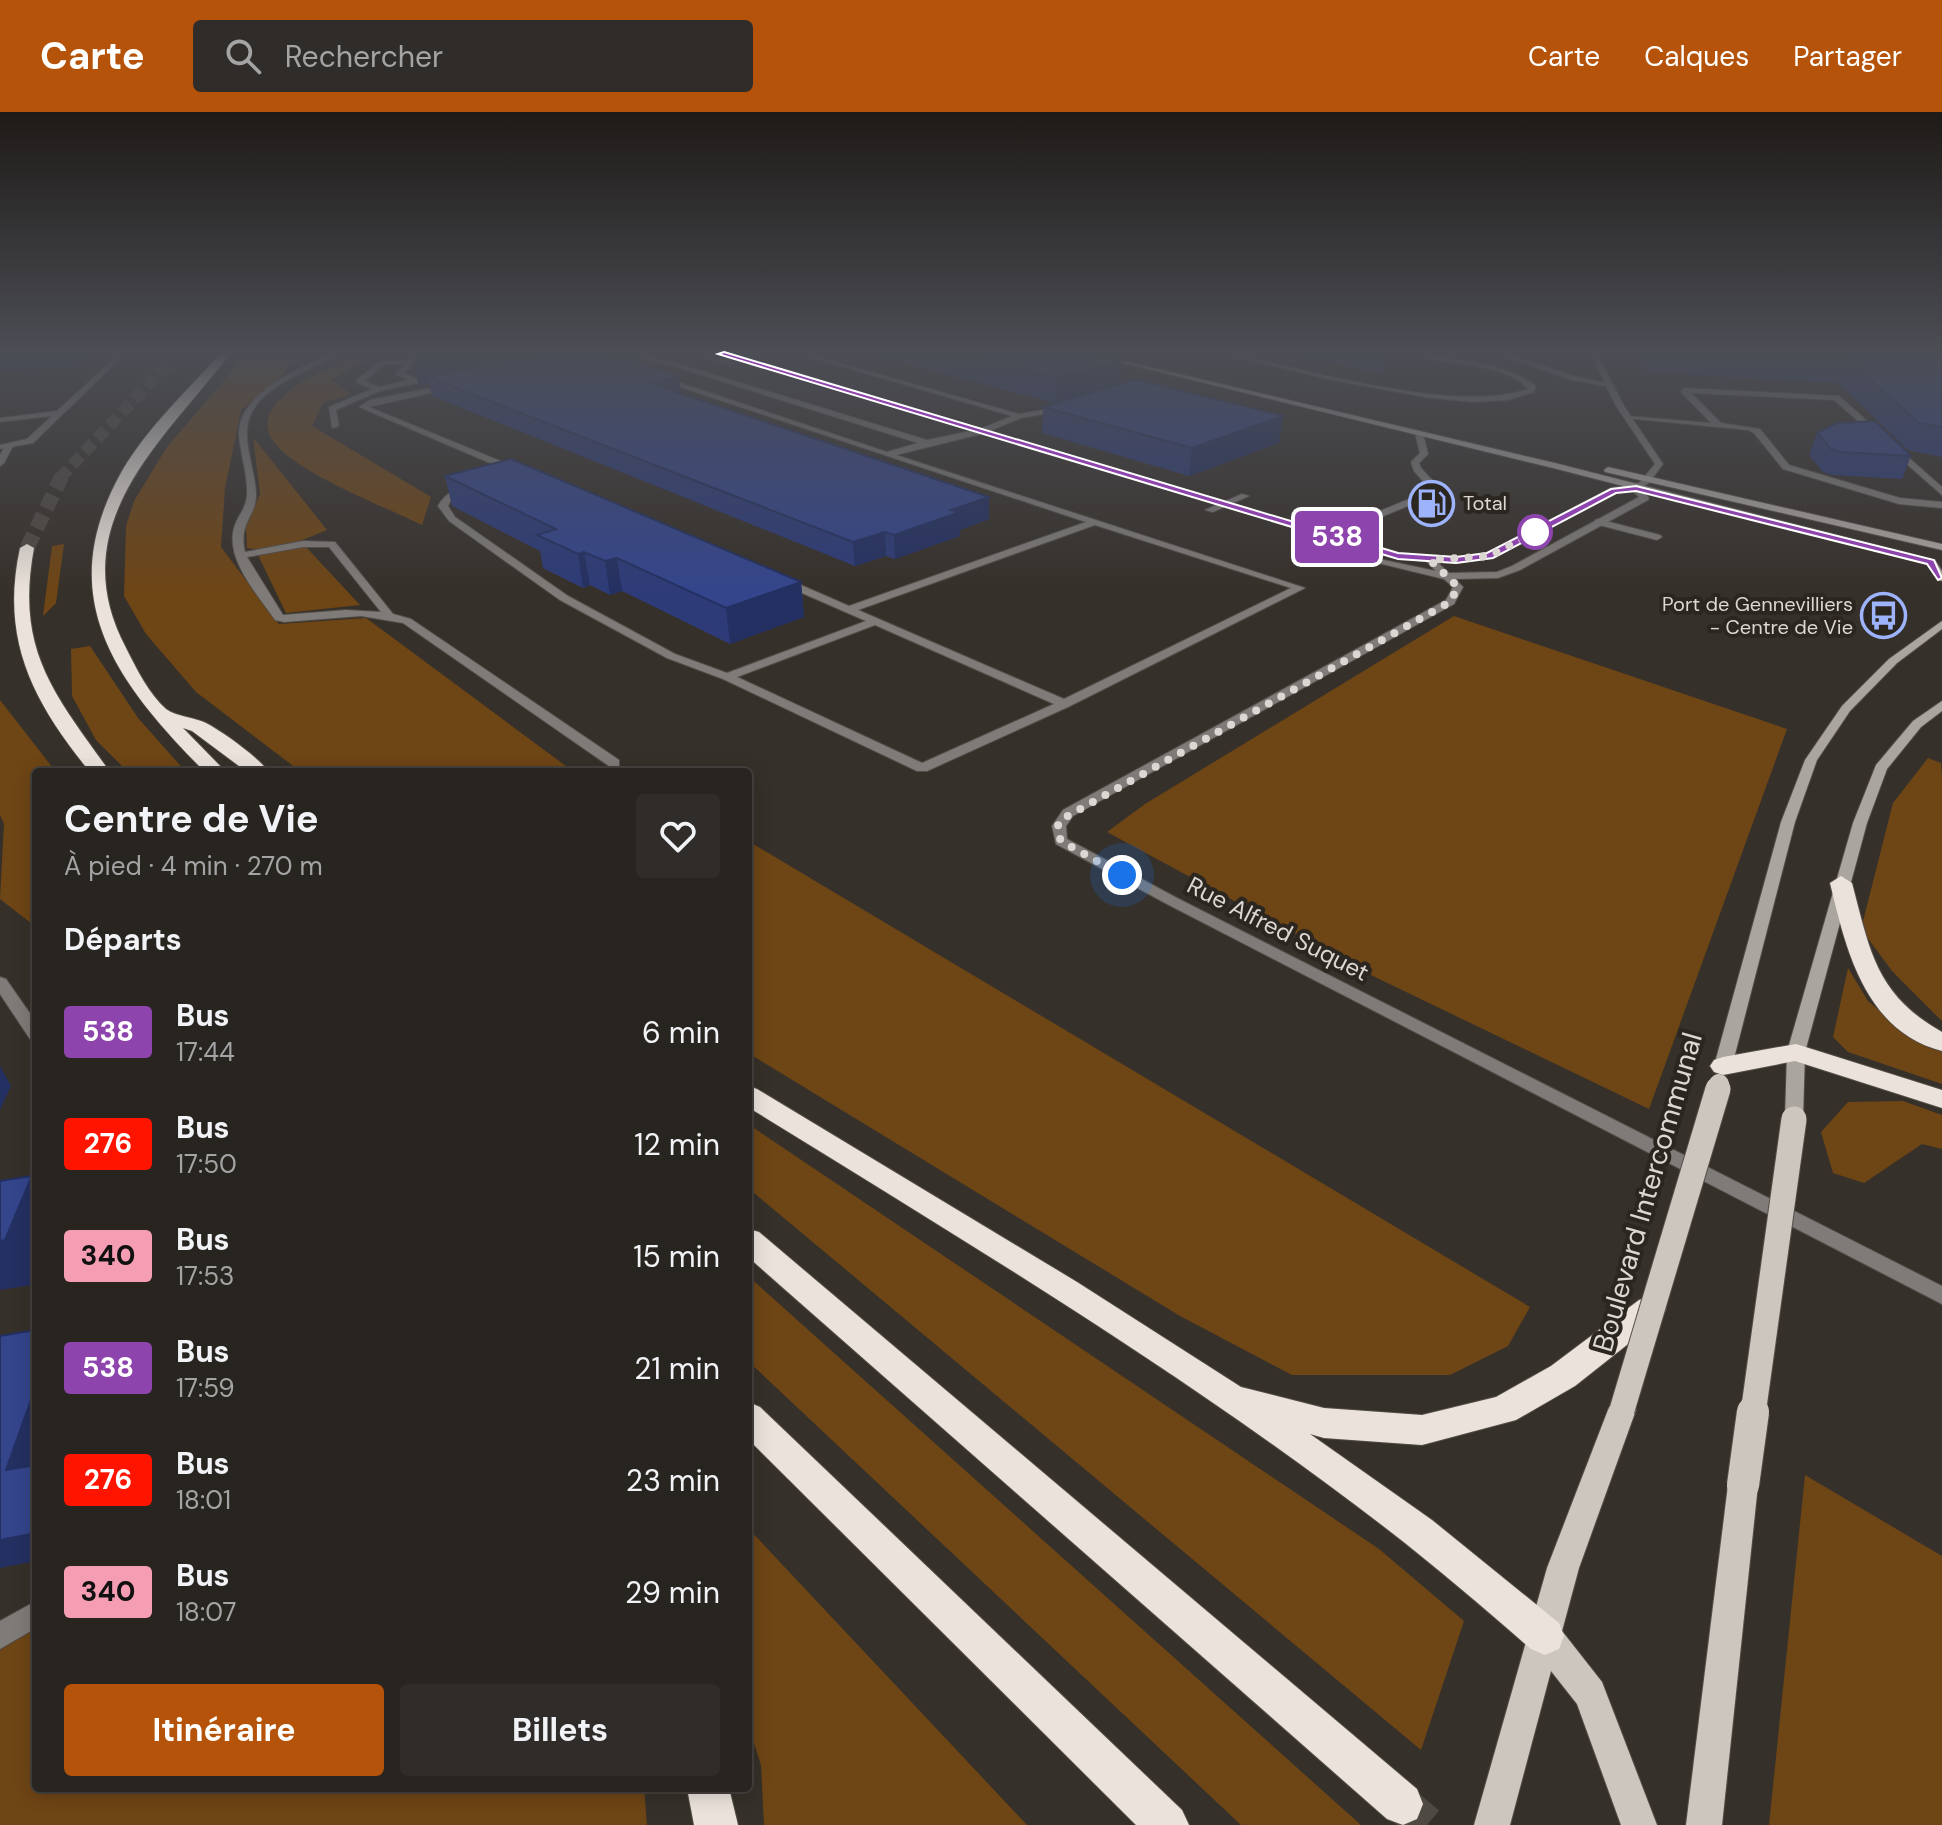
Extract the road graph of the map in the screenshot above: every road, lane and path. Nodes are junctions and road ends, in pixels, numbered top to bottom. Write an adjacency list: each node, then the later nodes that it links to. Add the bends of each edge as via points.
1 (1419, 433): 34 (street, via 1424,454 1415,462 1417,469 1437,491)
2 (38, 434): 18 (street)
3 (160, 434): 51 (highway, via 129,472 102,531 96,576 102,617 122,662)
4 (244, 434): 38 (street, via 252,493 250,510 238,528)
5 (427, 434): 21 (street, via 523,474)
6 (824, 434): 19 (street)
7 (898, 434): 17 (street)
8 (961, 434): 16 (street)
9 (974, 434): 16 (street)
10 (992, 434): 29 (street)
11 (1423, 434): 26 (main road)
12 (1455, 434): 22 (main road)
13 (1639, 434): 22 (street, via 1659,464)
14 (1759, 434): 30 (street, via 1786,467 1899,501)
15 (1877, 434): 23 (street)
16 (968, 436): 17 (street); 31 (street)
17 (927, 443): 19 (street)
18 (4, 447): 20 (street)
19 (887, 455): 32 (street)
20 (0, 463)
21 (508, 478)
22 (1651, 480): 26 (street); 37 (main road)
23 (1930, 480): 24 (street); 27 (street)
24 (1942, 481)
25 (478, 485): 48 (street, via 447,498 443,506 452,519 564,598 671,656)
26 (1636, 489): 33 (street, via 1645,498); 39 (street, via 1614,490 1489,556); 40 (main road)
27 (1942, 492)
28 (1245, 496): 29 (street)
29 (1224, 504): 31 (street); 34 (street)
30 (1942, 505)
31 (1210, 510): 41 (street, via 1407,570)
32 (1095, 522): 44 (street); 49 (street, via 1300,588)
33 (1598, 522): 35 (street); 41 (street, via 1506,572)
34 (1329, 535): 39 (street)
35 (1657, 537)
36 (27, 548): 53 (highway, via 20,596 26,643 48,696)
37 (1942, 549): 40 (main road)
38 (243, 555): 45 (street, via 332,544); 45 (street, via 279,618)
39 (1430, 560): 41 (street)
40 (1931, 562): 42 (main road)
41 (1445, 576): 66 (street, Rue Alfred Suquet, via 1458,587 1450,602 1068,813 1059,821 1061,841)
42 (1942, 578)
43 (778, 579): 44 (street)
44 (851, 609): 46 (street)
45 (388, 614): 52 (street, via 407,621)
46 (876, 621): 48 (street); 49 (street)
47 (1942, 624): 61 (main road, Boulevard Intercommunal, via 1893,661 1846,709 1811,760 1788,822)
48 (727, 677): 49 (street, via 922,768)
49 (1064, 704)
50 (1942, 705): 56 (main road, via 1917,724 1881,768)
51 (160, 713): 54 (highway); 55 (highway, via 199,727)
52 (614, 763)
53 (97, 768)
54 (212, 768)
55 (254, 768)
56 (1841, 883): 59 (highway, via 1859,951 1885,1001); 60 (main road)
57 (0, 982): 58 (street)
58 (32, 1029)
59 (1942, 1043)
60 (1796, 1052): 61 (highway); 63 (highway); 64 (main road)
61 (1721, 1075): 67 (main road, Boulevard Intercommunal, bridge)
62 (752, 1097): 68 (highway, via 957,1222)
63 (1942, 1099)
64 (1794, 1119): 75 (main road, bridge, via 1743,1485)
65 (752, 1243): 74 (highway)
66 (1942, 1296)
67 (1650, 1309): 68 (highway, via 1563,1376 1504,1410 1422,1430 1324,1423); 72 (main road, Boulevard Intercommunal, bridge, via 1622,1410 1563,1568)
68 (1222, 1394): 72 (highway, via 1376,1499)
69 (752, 1421): 77 (highway)
70 (32, 1616): 71 (street)
71 (0, 1636)
72 (1545, 1636): 78 (main road, Boulevard Intercommunal); 79 (main road, via 1590,1694)
73 (709, 1792): 76 (highway)
74 (1402, 1804)
75 (1705, 1822)
76 (716, 1825)
77 (1167, 1825)
78 (1492, 1825)
79 (1639, 1825)

